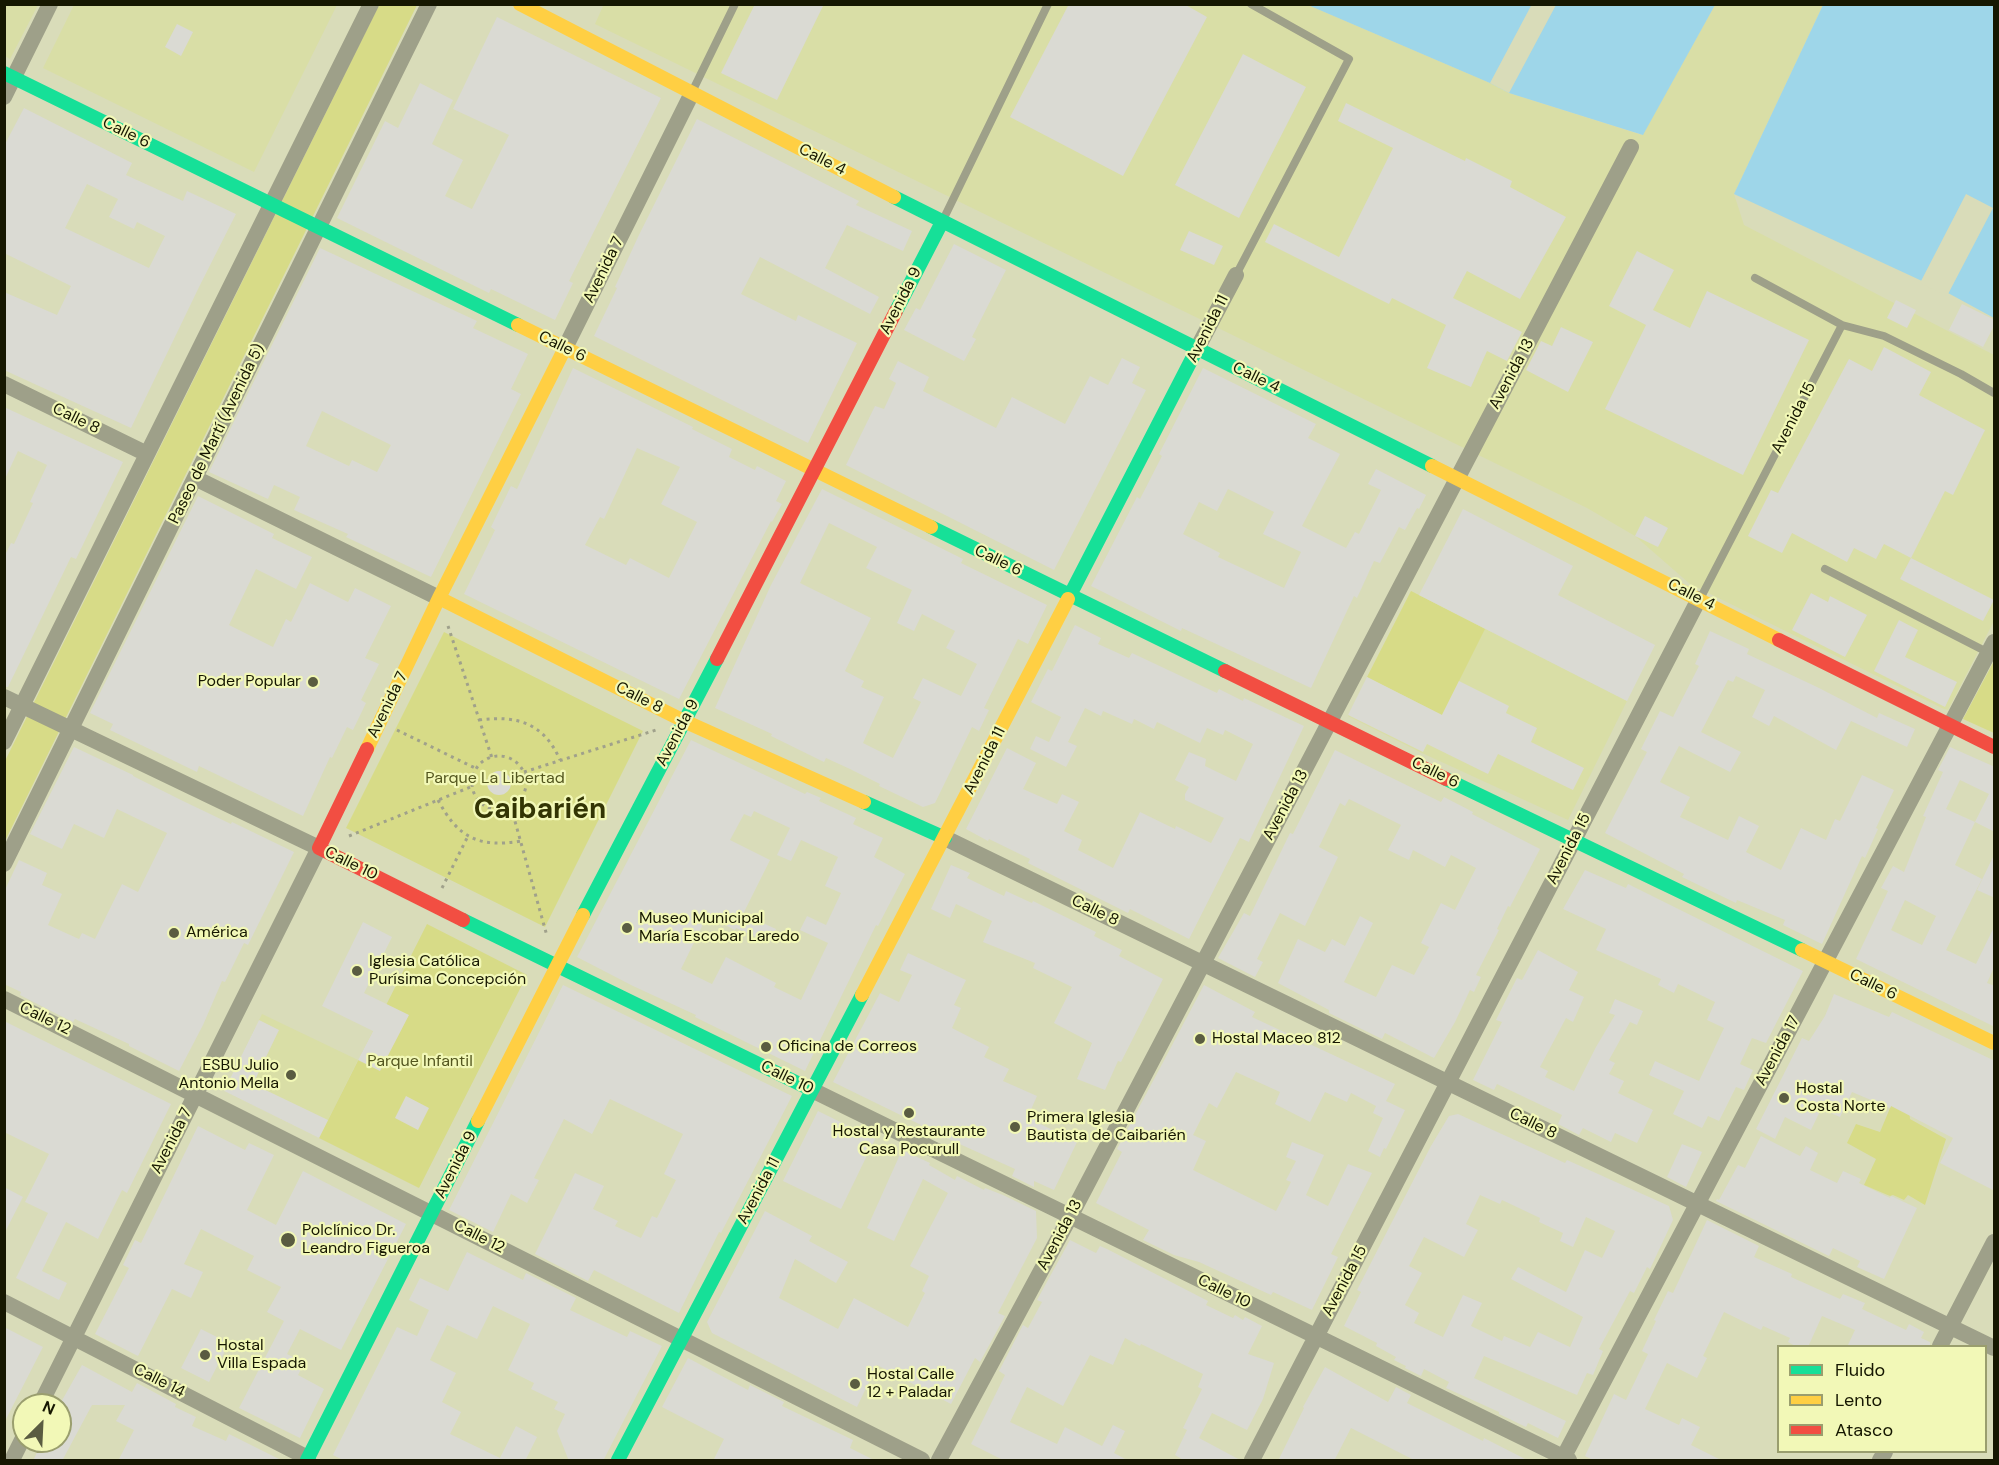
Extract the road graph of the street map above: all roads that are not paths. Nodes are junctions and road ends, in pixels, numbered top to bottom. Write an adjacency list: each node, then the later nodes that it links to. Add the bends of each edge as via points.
1 (50, 4): 8 (street)
2 (371, 4): 12 (street)
3 (429, 4): 14 (street, Paseo de Martí (Avenida 5))
4 (520, 4): 9 (street, Calle 4)
5 (735, 4): 9 (lane, Avenida 7)
6 (1048, 4): 13 (lane, Avenida 9)
7 (1251, 4): 15 (lane, Avenida 11, via 1349,59)
8 (9, 76): 10 (street); 12 (street, Calle 6)
9 (692, 93): 13 (street, Calle 4); 18 (street, Avenida 7)
10 (4, 97)
11 (1631, 147): 25 (street, Avenida 13)
12 (272, 204): 14 (street, Calle 6); 22 (street)
13 (942, 222): 19 (street, Calle 4); 23 (street, Avenida 9)
14 (319, 227): 18 (street, Calle 6); 24 (street, Paseo de Martí (Avenida 5))
15 (1236, 275): 19 (street, Avenida 11)
16 (1755, 278): 17 (lane)
17 (1842, 325): 21 (lane, via 1884,336); 29 (lane, Avenida 15)
18 (565, 348): 23 (street, Calle 6); 28 (street, Avenida 7)
19 (1197, 349): 25 (street, Calle 4); 27 (street, Avenida 11)
20 (4, 384): 22 (street, Calle 8)
21 (1995, 393)
22 (147, 454): 32 (street)
23 (815, 471): 27 (street, Calle 6); 33 (street, Avenida 9)
24 (195, 478): 28 (street, Calle 8); 36 (street, Paseo de Martí (Avenida 5))
25 (1457, 478): 29 (street, Calle 4); 34 (street, Avenida 13)
26 (1825, 569): 30 (lane)
27 (1070, 596): 34 (street, Calle 6); 39 (street, Avenida 11)
28 (439, 598): 33 (street, Calle 8); 41 (street, Avenida 7)
29 (1699, 599): 35 (street, Calle 4); 40 (street, Avenida 15)
30 (1992, 648): 35 (street, Avenida 17)
31 (4, 697): 32 (street, Calle 10)
32 (22, 706): 36 (street, Calle 10); 37 (street)
33 (684, 721): 39 (street, Calle 8); 45 (street, Avenida 9)
34 (1329, 722): 40 (street, Calle 6); 44 (street, Avenida 13)
35 (1950, 725): 38 (street, Calle 4); 43 (street, Avenida 17)
36 (71, 729): 41 (street, Calle 10); 42 (street, Paseo de Martí (Avenida 5))
37 (4, 742)
38 (1995, 747)
39 (945, 838): 44 (street, Calle 8); 49 (street, Avenida 11)
40 (1574, 840): 43 (street, Calle 6); 48 (street, Avenida 15)
41 (319, 848): 45 (street, Calle 10); 50 (street, Avenida 7)
42 (4, 864)
43 (1825, 962): 47 (street, Calle 6); 51 (street, Avenida 17)
44 (1203, 963): 48 (street, Calle 8); 53 (street, Avenida 13)
45 (556, 966): 49 (street, Calle 10); 52 (street, Avenida 9)
46 (4, 999): 50 (street, Calle 12)
47 (1995, 1043)
48 (1448, 1083): 51 (street, Calle 8); 58 (street, Avenida 15)
49 (812, 1090): 53 (street, Calle 10); 59 (street, Avenida 11)
50 (196, 1094): 52 (street, Calle 12); 57 (street, Avenida 7)
51 (1698, 1204): 56 (street, Calle 8); 64 (street, Avenida 17)
52 (432, 1214): 59 (street, Calle 12); 63 (street, Avenida 9)
53 (1070, 1217): 58 (street, Calle 10); 67 (street, Avenida 13)
54 (1995, 1242): 56 (street)
55 (4, 1302): 57 (street, Calle 14)
56 (1950, 1326): 60 (street); 61 (street, Calle 8)
57 (74, 1337): 62 (street, Avenida 7); 63 (street, Calle 14)
58 (1316, 1337): 64 (street, Calle 10); 68 (street, Avenida 15)
59 (681, 1340): 65 (street, Avenida 11); 66 (street, Calle 12)
60 (1941, 1345)
61 (1995, 1348)
62 (46, 1393)
63 (309, 1460)
64 (1565, 1460)
65 (618, 1461)
66 (922, 1461)
67 (939, 1461)
68 (1252, 1461)

